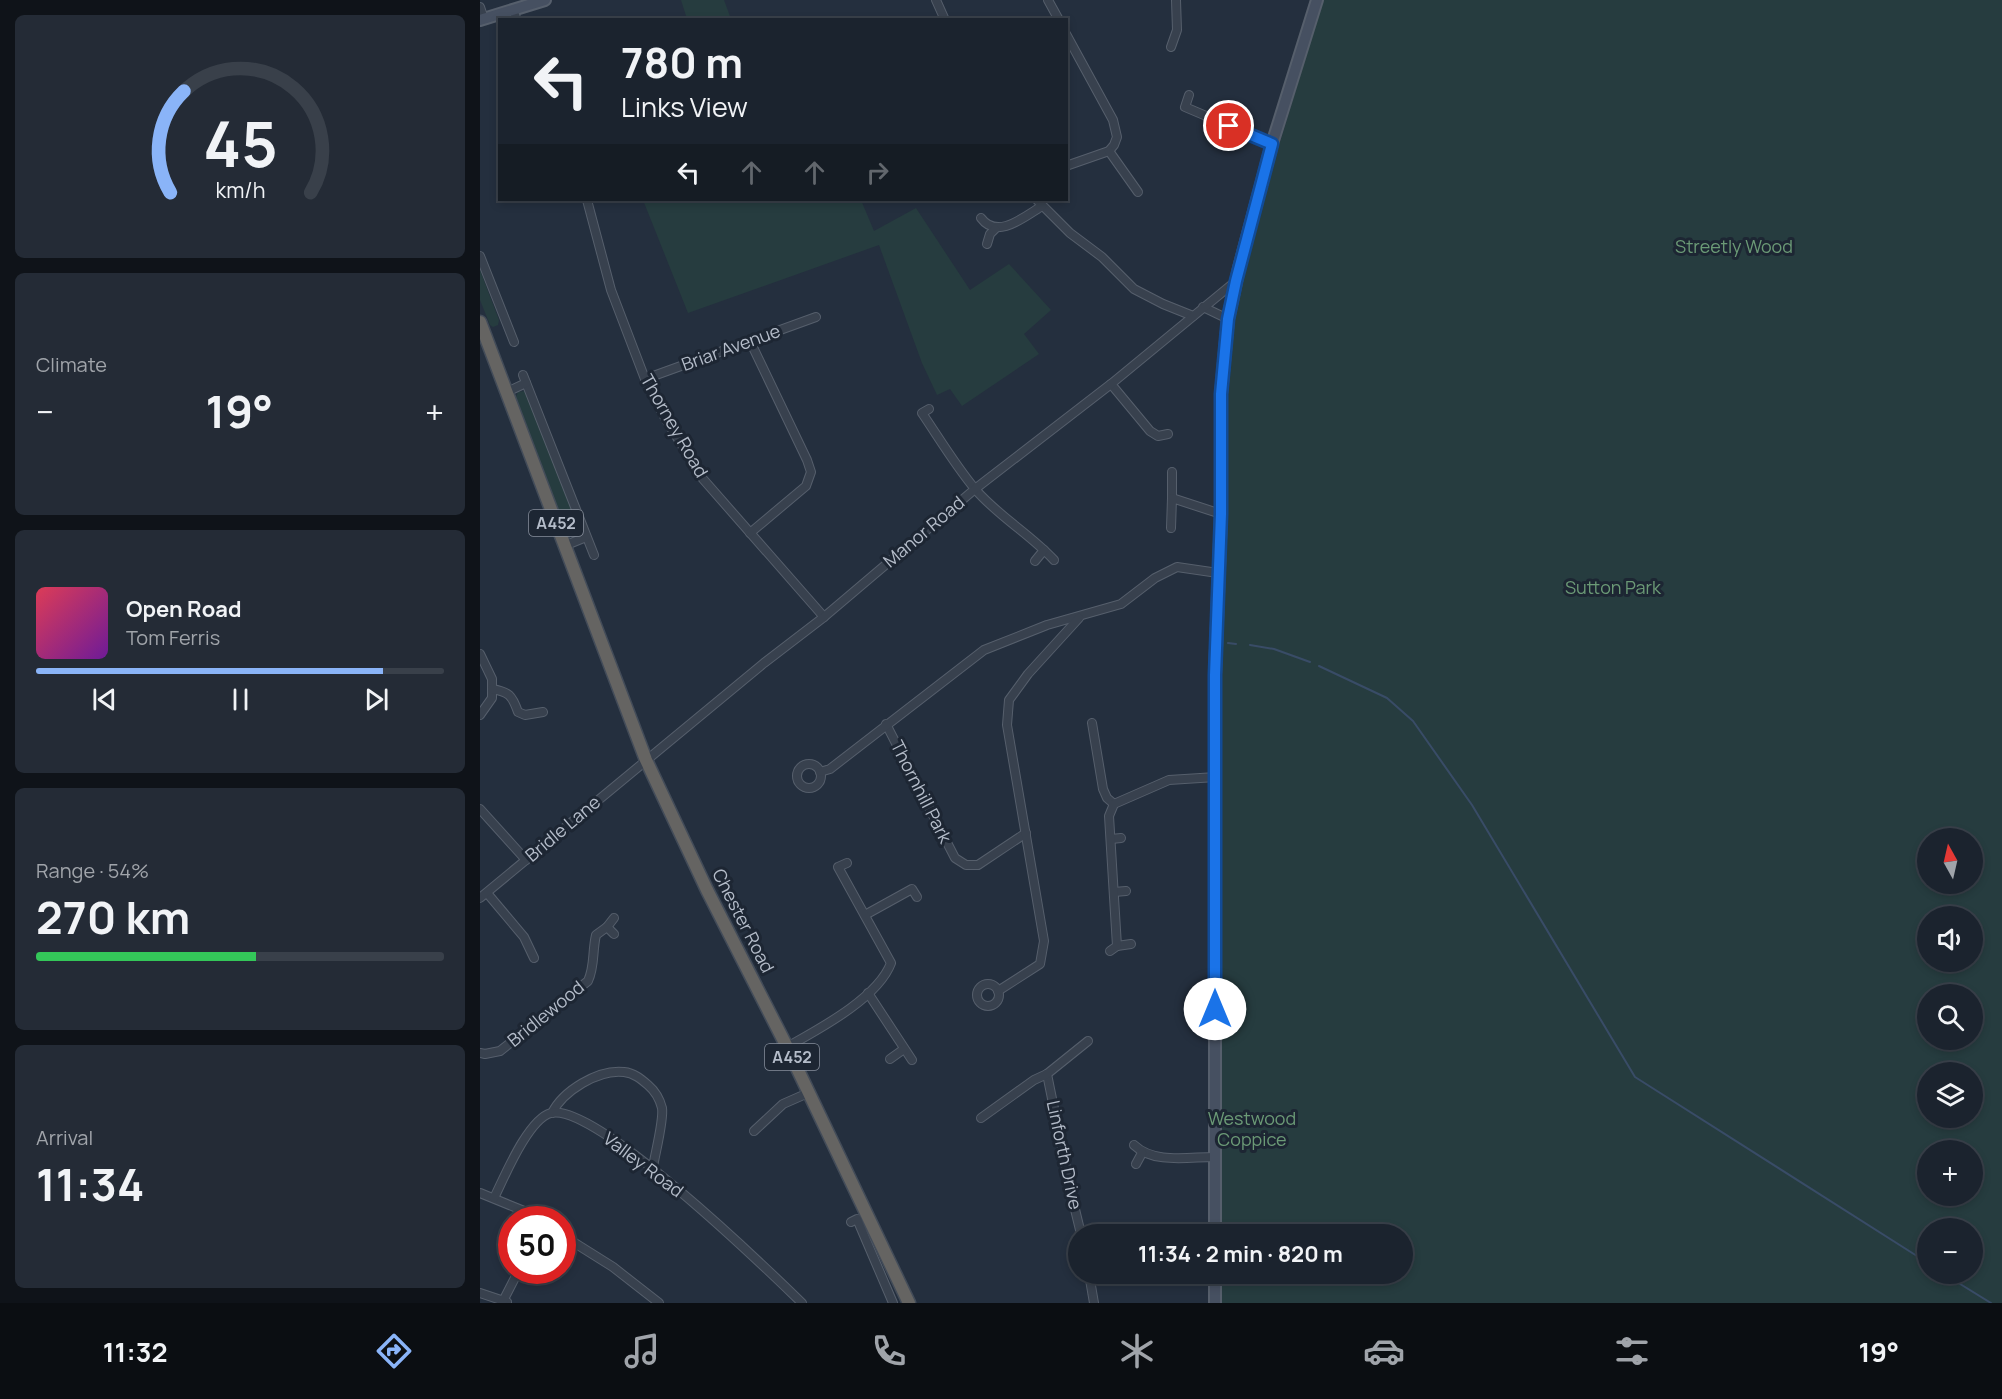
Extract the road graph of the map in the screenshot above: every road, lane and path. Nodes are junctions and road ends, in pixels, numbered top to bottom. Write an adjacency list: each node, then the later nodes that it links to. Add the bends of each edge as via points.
1 (545, 0): 7 (main road)
2 (936, 0): 8 (street)
3 (1048, 0): 9 (street)
4 (1176, 0): 12 (street)
5 (1317, 0): 16 (main road)
6 (480, 7): 10 (street)
7 (515, 15): 10 (main road)
8 (944, 18)
9 (1058, 18)
10 (482, 20)
11 (1165, 33): 12 (street)
12 (1175, 37): 14 (street)
13 (1068, 38): 17 (street, via 1116,129)
14 (1171, 47)
15 (1189, 95): 16 (street, via 1185,107)
16 (1272, 144): 26 (main road)
17 (1109, 151): 18 (street); 19 (street)
18 (1068, 165)
19 (1138, 192)
20 (587, 201): 35 (street, Thorney Road, via 611,290)
21 (1040, 203): 23 (street, via 1008,225); 28 (street, via 1134,289)
22 (981, 218): 23 (street)
23 (995, 229): 24 (street)
24 (987, 244)
25 (480, 256): 33 (street, via 503,329)
26 (1236, 281): 27 (street, Manor Road); 30 (main road)
27 (1203, 307): 28 (street, Manor Road); 30 (street)
28 (1193, 316): 37 (street, Manor Road)
29 (816, 317): 32 (street, Briar Avenue)
30 (1228, 319): 44 (main road, via 1221,394)
31 (480, 322): 38 (highway, Chester Road / A452)
32 (750, 341): 35 (street, Briar Avenue); 46 (street, via 811,472 806,486)
33 (514, 342)
34 (523, 375): 36 (street)
35 (645, 380): 46 (street, Thorney Road, via 703,479)
36 (526, 383): 38 (street); 47 (street)
37 (1111, 384): 40 (street, via 1150,431 1158,436); 42 (street, Manor Road)
38 (507, 392): 48 (highway, Chester Road / A452)
39 (929, 409): 42 (street, via 922,413)
40 (1168, 434)
41 (1172, 472): 43 (street)
42 (975, 489): 49 (street); 55 (street, Manor Road)
43 (1172, 498): 44 (street); 45 (street)
44 (1221, 514): 53 (main road)
45 (1171, 528)
46 (750, 533): 55 (street, Thorney Road)
47 (586, 537): 48 (street); 50 (street)
48 (564, 546): 62 (highway, Chester Road / A452)
49 (1044, 550): 51 (street); 52 (street)
50 (594, 555)
51 (1054, 560)
52 (1035, 561)
53 (1218, 573): 54 (street, Thornhill Park, via 1177,567 1121,604); 64 (main road)
54 (1080, 616): 61 (street, Thornhill Park, via 984,650); 67 (street, via 1009,700 1007,725)
55 (824, 618): 62 (street, Manor Road)
56 (480, 654): 57 (street)
57 (492, 688): 58 (street, via 507,692 518,712); 59 (street, via 492,698)
58 (543, 712)
59 (480, 715)
60 (1092, 723): 65 (street, via 1101,748 1102,789)
61 (886, 724): 63 (street, Thornhill Park, via 830,769); 67 (street, Thornhill Park, via 955,858 966,865 978,865)
62 (646, 760): 70 (street, Bridle Lane); 85 (highway, Chester Road / A452)
63 (820, 772)
64 (1216, 777): 65 (street, via 1169,780); 97 (main road)
65 (1114, 804): 69 (street, via 1109,816)
66 (480, 809): 70 (street)
67 (1026, 832): 82 (street, via 1043,954 1040,964)
68 (1121, 838): 69 (street)
69 (1111, 839): 73 (street)
70 (526, 860): 74 (street, Bridle Lane)
71 (847, 863): 76 (street, via 838,867)
72 (1126, 891): 73 (street)
73 (1114, 892): 80 (street, via 1113,948)
74 (483, 896): 81 (street, via 524,937)
75 (917, 897): 76 (street, via 912,889)
76 (864, 915): 83 (street, via 891,963 887,974)
77 (614, 918): 78 (street, Bridlewood)
78 (607, 927): 79 (street); 87 (street, Bridlewood, via 596,935 594,970 588,981 500,1051)
79 (614, 934)
80 (1131, 944)
81 (534, 958)
82 (998, 991)
83 (868, 993): 85 (street, via 830,1023); 86 (street)
84 (1088, 1041): 90 (street, via 1081,1051)
85 (787, 1047): 91 (highway, Chester Road / A452)
86 (904, 1049): 88 (street); 89 (street)
87 (480, 1053)
88 (890, 1059)
89 (912, 1060)
90 (1047, 1074): 93 (street, via 990,1116); 104 (street, Linforth Drive)
91 (808, 1093): 94 (street, via 783,1104); 115 (highway, Chester Road / A452)
92 (552, 1113): 99 (street, Valley Road, via 566,1114 589,1125); 99 (street, via 566,1093 580,1085 623,1072 638,1076 652,1089 663,1111); 101 (street, via 539,1121 522,1142)
93 (981, 1118)
94 (754, 1131)
95 (1134, 1145): 96 (street)
96 (1142, 1152): 97 (street, via 1156,1156); 98 (street)
97 (1214, 1157): 105 (main road)
98 (1136, 1164)
99 (653, 1167): 113 (street, Valley Road)
100 (480, 1193): 101 (street)
101 (494, 1198): 102 (street)
102 (512, 1206)
103 (851, 1222): 114 (street, via 857,1218)
104 (1079, 1224)
105 (1215, 1224)
106 (576, 1244): 112 (street)
107 (513, 1284): 111 (street)
108 (1091, 1284): 116 (street)
109 (1215, 1284): 117 (main road)
110 (480, 1293): 111 (street)
111 (506, 1302)
112 (659, 1303)
113 (802, 1303)
114 (893, 1303)
115 (909, 1303)
116 (1094, 1303)
117 (1215, 1303)

